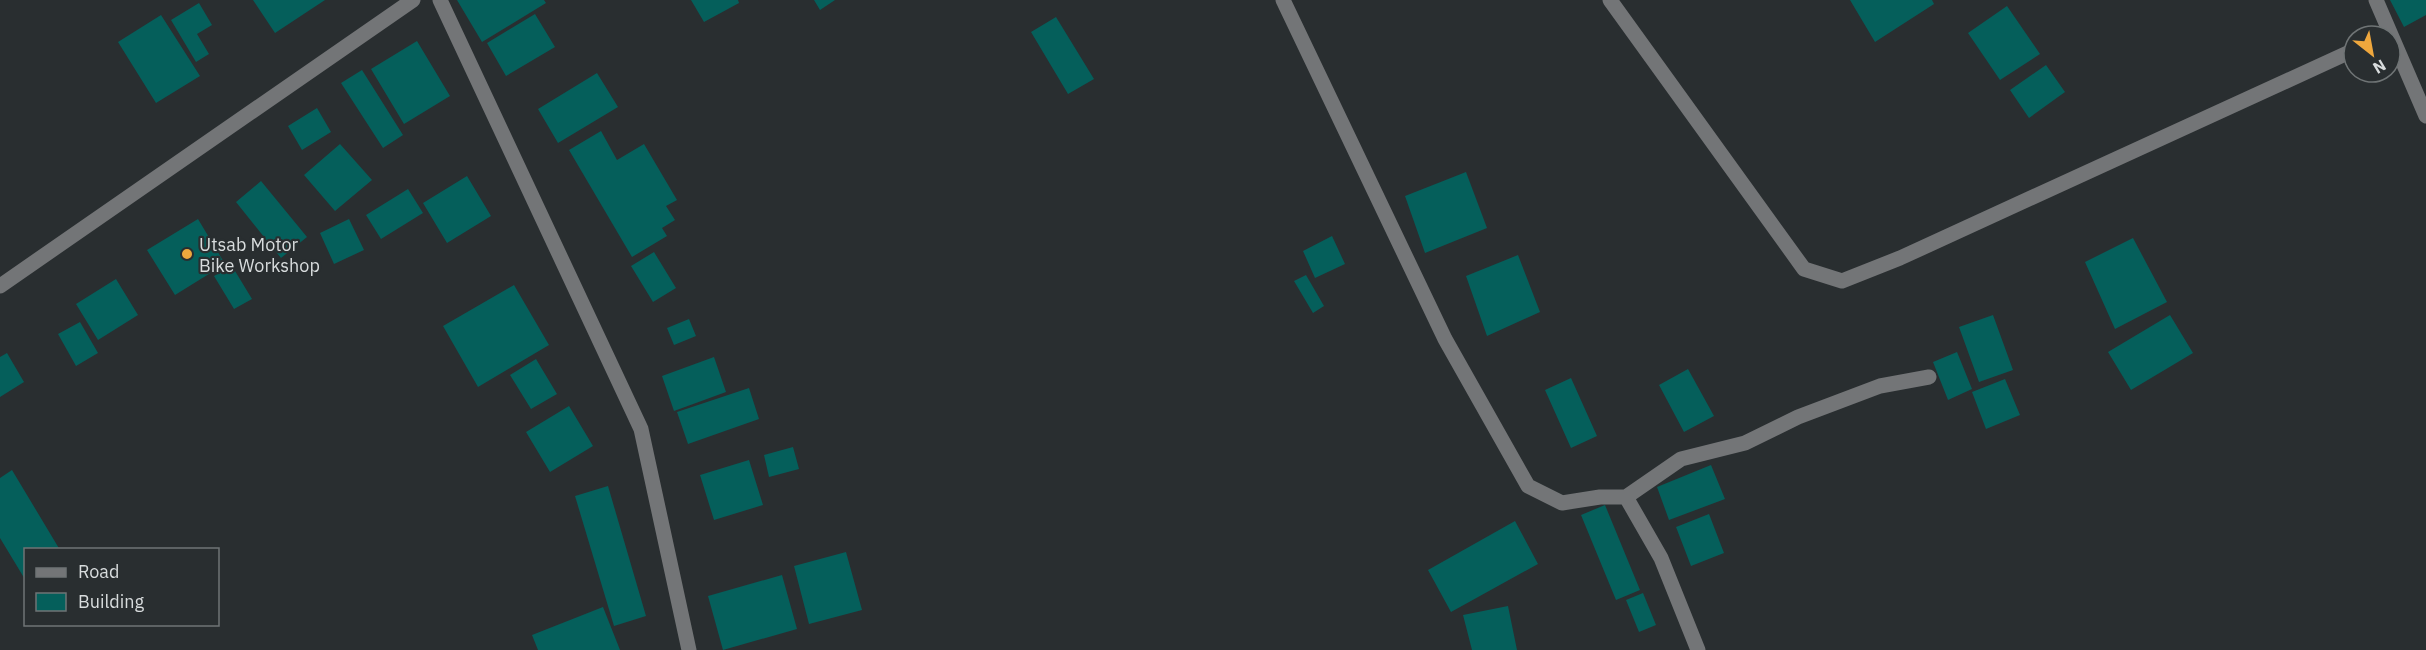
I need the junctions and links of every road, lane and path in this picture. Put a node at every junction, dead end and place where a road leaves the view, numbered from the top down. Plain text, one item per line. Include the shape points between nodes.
1 (413, 0) edge
2 (440, 0) edge
3 (1283, 0) edge
4 (1610, 0) edge
5 (2376, 0) edge
6 (2384, 24) edge
7 (2342, 55) edge
8 (2402, 65) edge
9 (2426, 116) edge
10 (0, 286) edge
11 (1929, 377) dead end
12 (1626, 497) junction
13 (689, 650) edge
14 (1698, 650) edge

1 - 10 street
2 - 13 street via 640,429
3 - 12 street via 1445,339 1528,486 1562,503 1600,496
4 - 7 street via 1804,269 1842,281
5 - 6 street
8 - 9 street
11 - 12 street via 1880,386 1798,417 1745,443 1682,459
12 - 14 street via 1660,558

